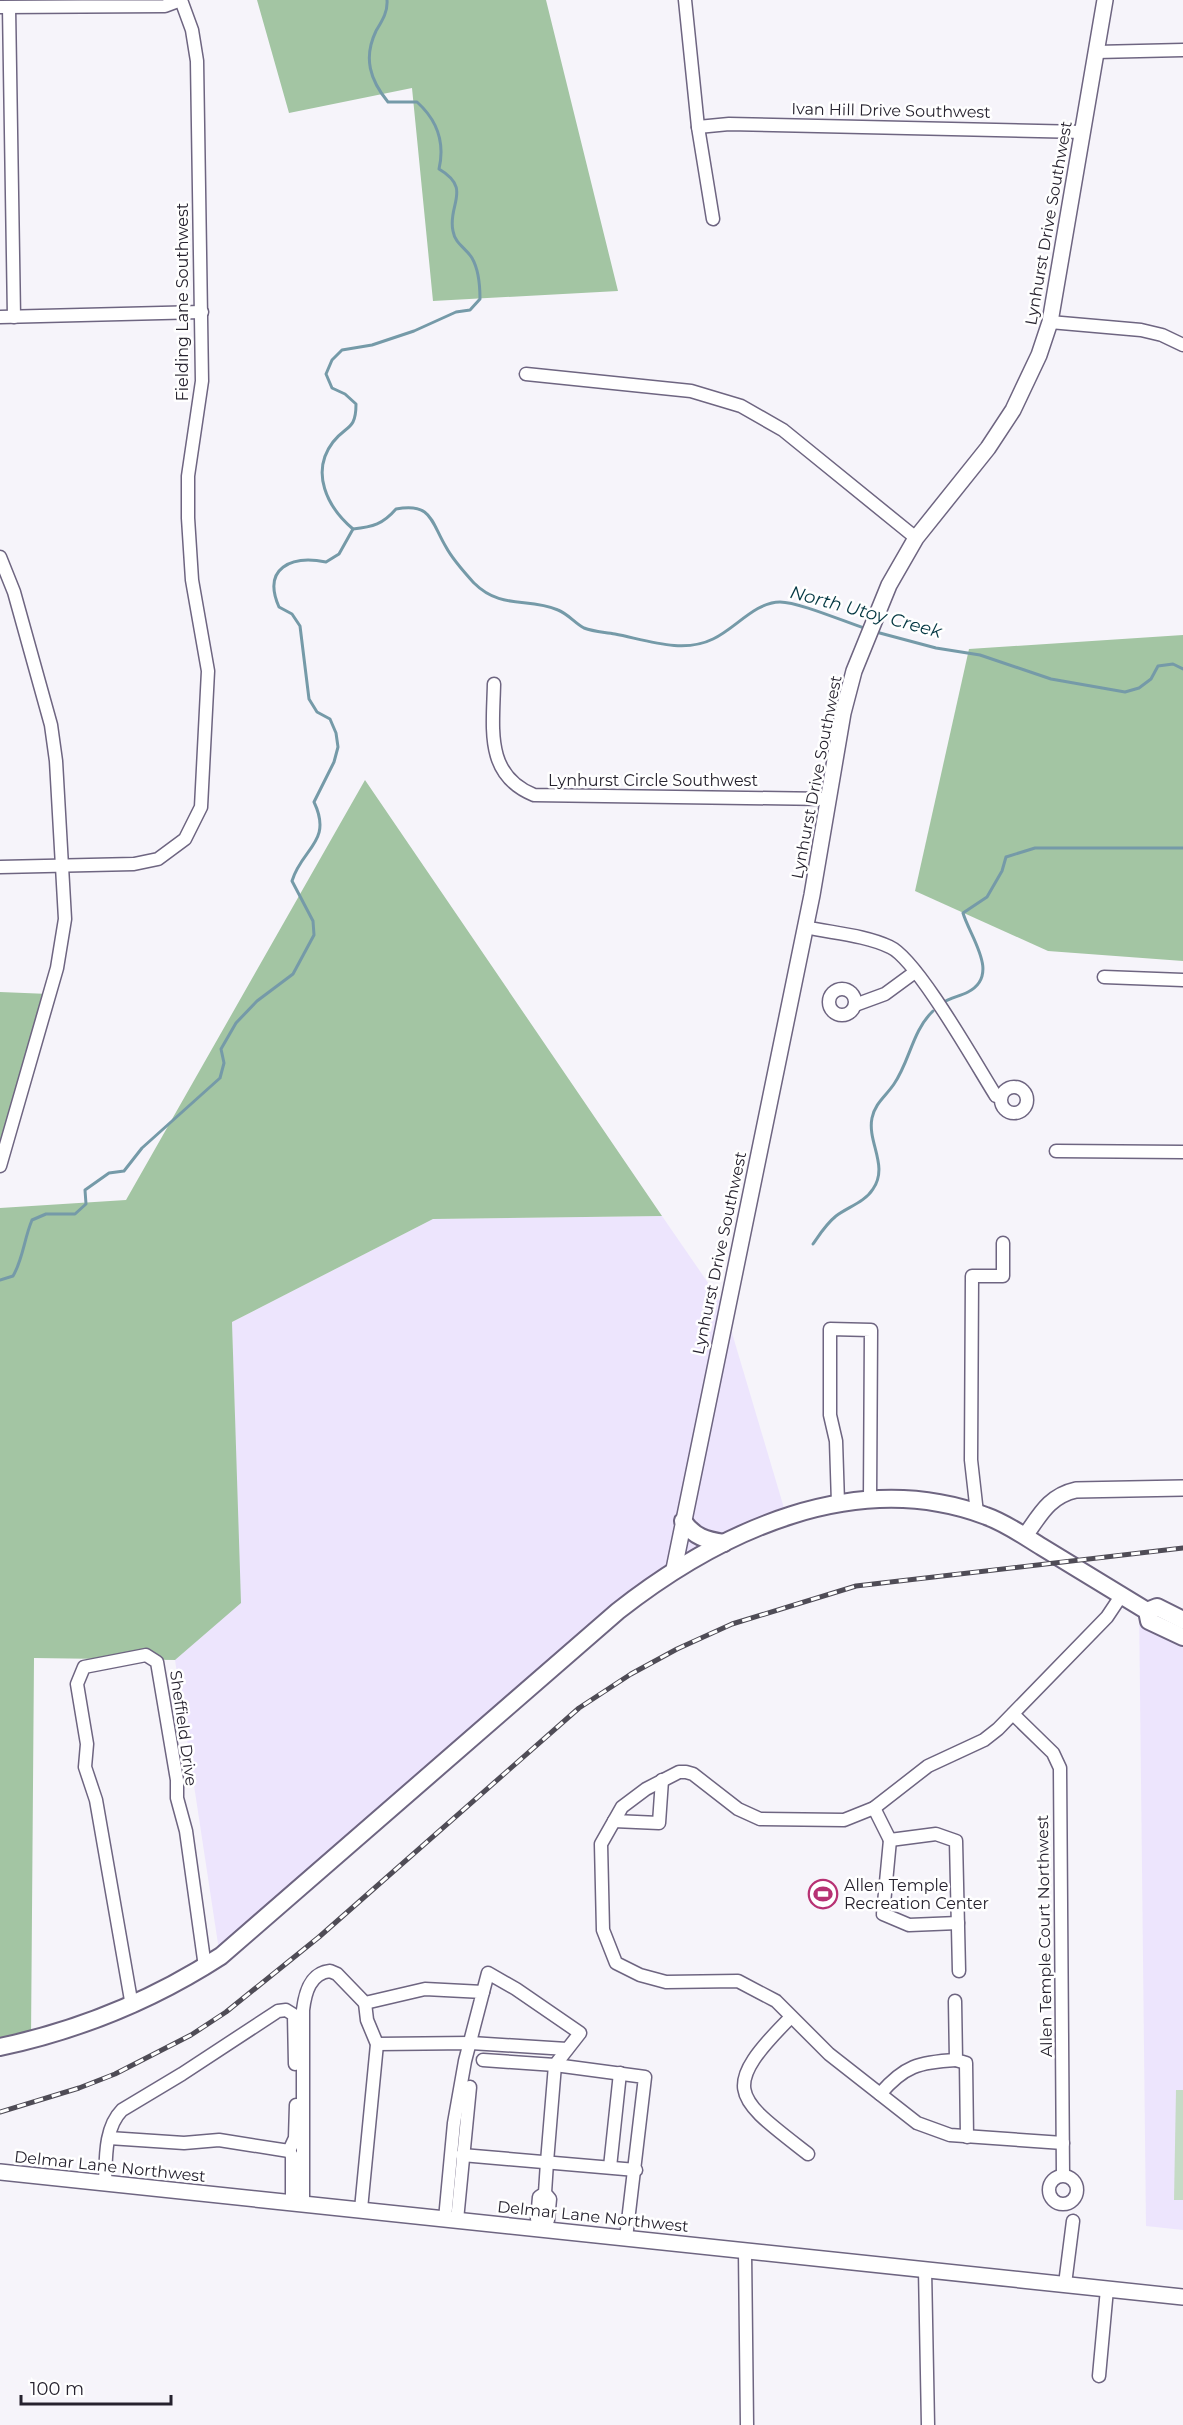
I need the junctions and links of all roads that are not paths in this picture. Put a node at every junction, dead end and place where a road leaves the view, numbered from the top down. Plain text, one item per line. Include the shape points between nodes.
1 (181, 0) edge
2 (685, 0) edge
3 (1105, 0) edge
4 (5, 7) edge
5 (1183, 50) edge
6 (1096, 52) junction
7 (698, 127) junction
8 (1083, 132) junction
9 (713, 219) dead end
10 (202, 312) junction
11 (0, 317) edge
12 (14, 317) junction
13 (1050, 322) junction
14 (1183, 345) edge
15 (526, 374) dead end
16 (915, 538) junction
17 (0, 557) edge
18 (494, 684) dead end
19 (828, 799) junction
20 (63, 866) junction
21 (0, 867) edge
22 (805, 927) junction
23 (915, 972) junction
24 (1104, 977) dead end
25 (1183, 980) edge
26 (855, 1005) dead end
27 (1000, 1098) dead end
28 (1056, 1151) dead end
29 (1183, 1152) edge
30 (0, 1166) edge
31 (1003, 1243) dead end
32 (1183, 1488) edge
33 (870, 1499) junction
34 (838, 1503) junction
35 (977, 1513) junction
36 (683, 1521) junction
37 (1025, 1536) junction
38 (724, 1543) junction
39 (674, 1569) junction
40 (1121, 1596) junction
41 (1147, 1611) junction
42 (1183, 1620) edge
43 (1183, 1637) edge
44 (1013, 1713) junction
45 (662, 1780) junction
46 (874, 1808) junction
47 (614, 1821) junction
48 (890, 1840) junction
49 (958, 1923) junction
50 (205, 1967) junction
51 (959, 1971) dead end
52 (483, 1992) junction
53 (955, 2001) dead end
54 (365, 2003) junction
55 (132, 2006) junction
56 (791, 2017) junction
57 (471, 2043) junction
58 (377, 2044) junction
59 (0, 2047) edge
60 (567, 2049) junction
61 (956, 2060) junction
62 (483, 2061) dead end
63 (555, 2065) junction
64 (621, 2073) junction
65 (470, 2087) dead end
66 (880, 2094) junction
67 (967, 2137) junction
68 (109, 2138) junction
69 (1063, 2144) junction
70 (290, 2151) junction
71 (808, 2154) dead end
72 (462, 2155) junction
73 (546, 2162) junction
74 (610, 2167) junction
75 (636, 2170) junction
76 (0, 2172) edge
77 (1063, 2175) dead end
78 (105, 2183) junction
79 (298, 2204) junction
80 (361, 2209) junction
81 (451, 2220) junction
82 (1073, 2221) dead end
83 (542, 2229) junction
84 (626, 2238) junction
85 (745, 2250) junction
86 (925, 2270) junction
87 (1065, 2284) junction
88 (1107, 2289) junction
89 (1183, 2296) edge
90 (1099, 2376) dead end
91 (747, 2425) edge
92 (928, 2425) edge

1 - 4 street via 165,6
1 - 10 street, Fielding Lane Southwest via 192,30 197,62
2 - 7 street
3 - 6 street, Lynhurst Drive Southwest
4 - 12 street
5 - 6 street
6 - 8 street, Lynhurst Drive Southwest
7 - 8 street, Ivan Hill Drive Southwest via 729,124
7 - 9 street
8 - 13 street, Lynhurst Drive Southwest
10 - 12 street
10 - 20 street, Fielding Lane Southwest via 202,381 188,476 192,580 208,671 201,807 185,839 158,859 134,864
11 - 12 street
13 - 14 street via 1141,330
13 - 16 street, Lynhurst Drive Southwest via 1013,410 988,448
15 - 16 street via 691,391 741,406 783,430
16 - 19 street, Lynhurst Drive Southwest via 889,585 854,671
17 - 20 street via 14,591 51,725
18 - 19 street, Lynhurst Circle Southwest via 498,763 513,783 534,795
19 - 22 street, Lynhurst Drive Southwest
20 - 21 street, Fielding Lane Southwest
20 - 30 street via 65,919 57,968
22 - 23 street via 891,947
22 - 36 street, Lynhurst Drive Southwest
23 - 26 street via 885,994
23 - 27 street
24 - 25 street
28 - 29 street
31 - 35 street via 1003,1276 972,1276 971,1460
32 - 37 street via 1064,1493 1051,1499
33 - 34 main road
33 - 34 street via 871,1330 830,1329 830,1415 836,1441
33 - 35 main road via 907,1499
34 - 38 main road via 790,1515
35 - 37 main road
36 - 38 main road via 703,1539
36 - 39 street, Lynhurst Drive Southwest
37 - 40 main road
38 - 39 main road
39 - 50 main road via 613,1615 253,1931
40 - 41 main road
40 - 44 street via 1107,1617
41 - 42 main road via 1157,1607
41 - 43 main road via 1149,1621
44 - 46 street via 984,1740 928,1766
44 - 69 street, Allen Temple Court Northwest via 1053,1753 1060,1768
45 - 46 street via 679,1772 693,1774 738,1809 760,1819 844,1820
45 - 47 street via 622,1807
45 - 47 street via 659,1823
46 - 48 street
47 - 56 street via 601,1844 603,1930 616,1963 666,1982 738,1981 776,2001
48 - 49 street via 936,1834 956,1841
48 - 49 street via 883,1914 909,1925
49 - 51 street
50 - 55 main road
50 - 55 street, Sheffield Drive via 157,1662 146,1655 84,1667 77,1684 87,1744 85,1767 96,1800
52 - 54 street via 426,1989
52 - 57 street
52 - 60 street via 488,1974 562,2020 580,2033
53 - 61 street
54 - 58 street
54 - 79 street via 330,1971 316,1975 304,1998
55 - 59 main road via 85,2025
56 - 66 street via 829,2054
56 - 71 street via 747,2068 743,2083 746,2099 758,2115
57 - 58 street
57 - 60 street
57 - 81 street via 454,2123
58 - 80 street
60 - 63 street
61 - 66 street via 909,2067
61 - 67 street via 966,2063
62 - 63 street
63 - 64 street
63 - 73 street
64 - 74 street
64 - 75 street via 645,2077
65 - 72 street
66 - 67 street via 917,2123
67 - 69 street
68 - 70 street via 184,2143 219,2140
68 - 70 street via 115,2117 122,2110 278,2011 286,2010 294,2015 297,2094 295,2138
68 - 78 street
69 - 77 street, Allen Temple Court Northwest
70 - 79 street
72 - 73 street
72 - 81 street
73 - 74 street
73 - 83 street via 545,2193 539,2197 537,2219
74 - 75 street
75 - 84 street
76 - 78 street, Delmar Lane Northwest
78 - 79 street, Delmar Lane Northwest
79 - 80 street, Delmar Lane Northwest
80 - 81 street, Delmar Lane Northwest
81 - 83 street, Delmar Lane Northwest
82 - 87 street
83 - 84 street, Delmar Lane Northwest
84 - 85 street, Delmar Lane Northwest
85 - 86 street, Delmar Lane Northwest
85 - 91 street
86 - 87 street, Delmar Lane Northwest
86 - 92 street
87 - 88 street, Delmar Lane Northwest
88 - 89 street, Delmar Lane Northwest
88 - 90 street

